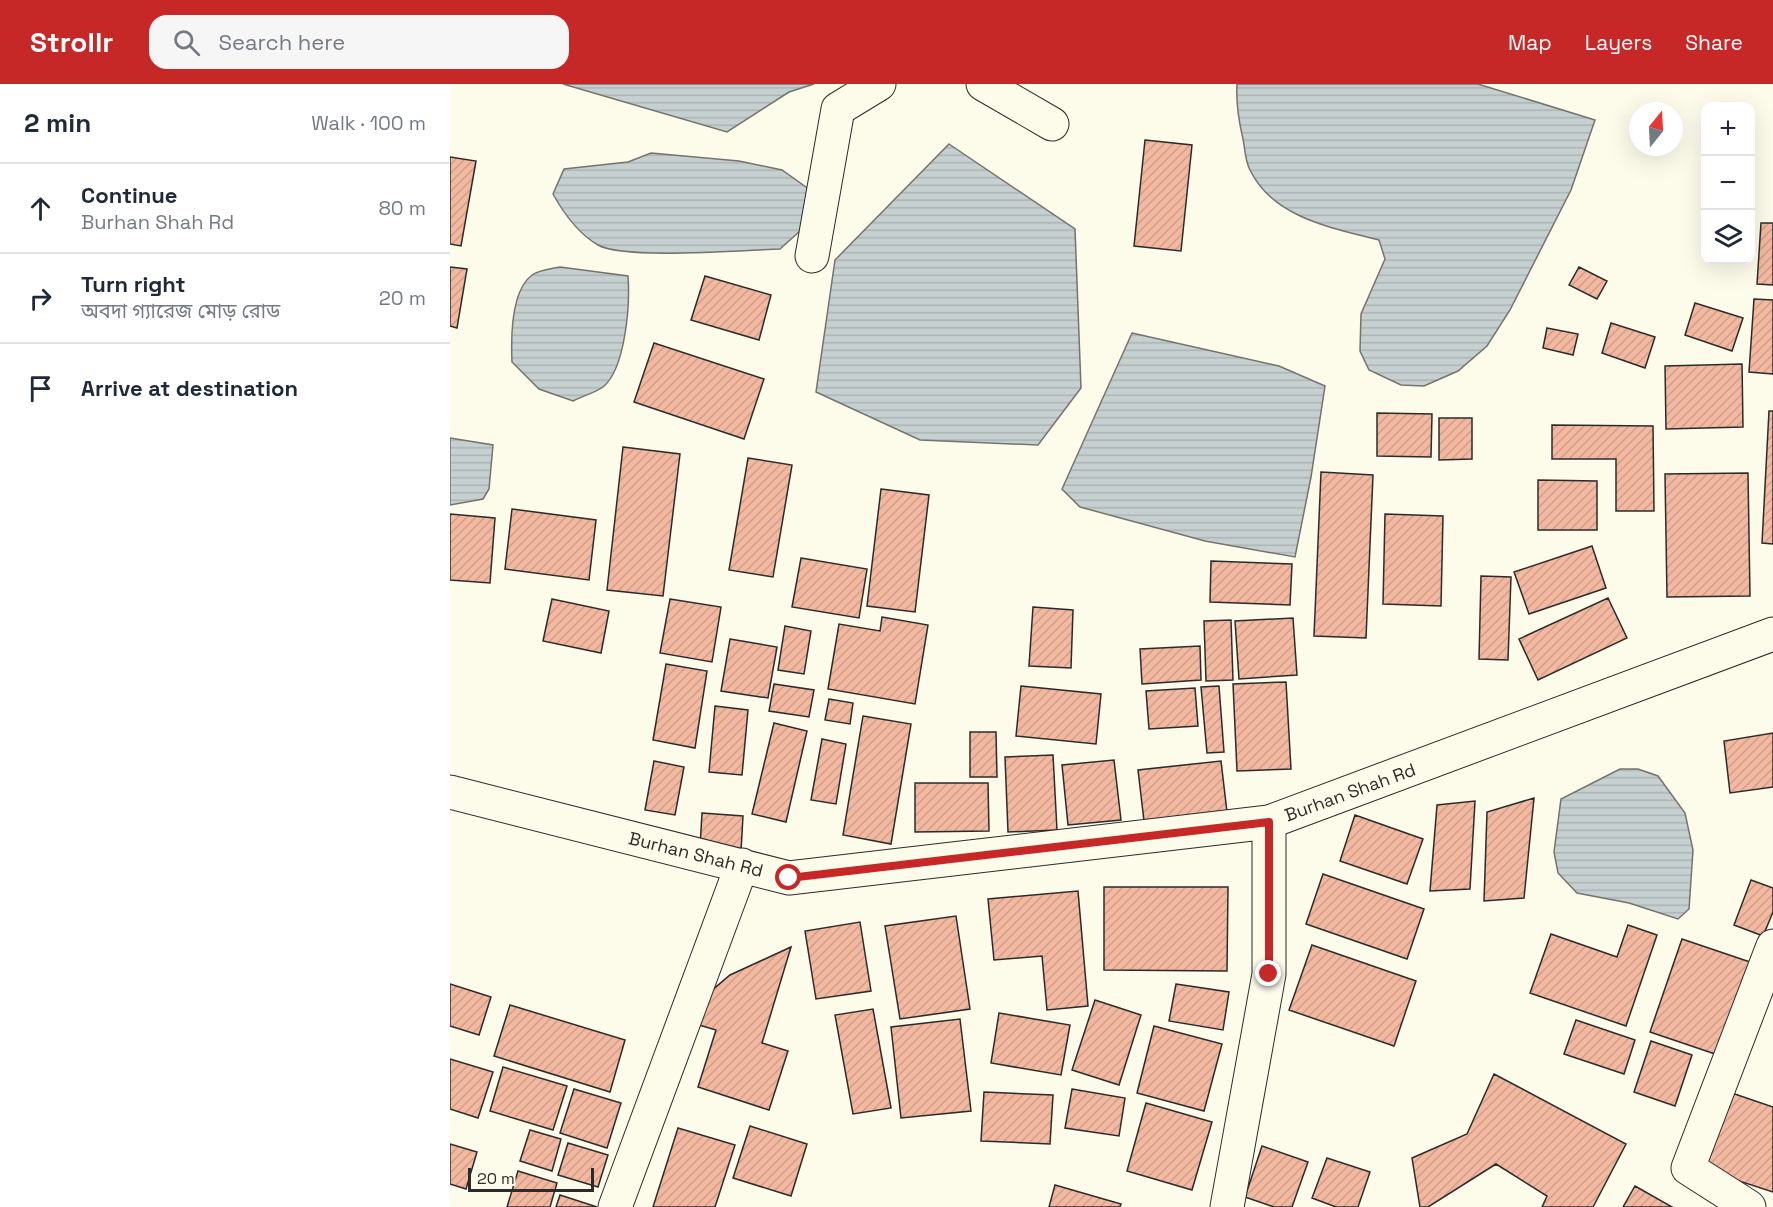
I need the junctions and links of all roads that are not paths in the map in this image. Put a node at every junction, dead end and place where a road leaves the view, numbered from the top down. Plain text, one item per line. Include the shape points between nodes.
1 (879, 84) edge
2 (983, 84) edge
3 (1052, 124) dead end
4 (812, 256) dead end
5 (1773, 634) edge
6 (450, 792) edge
7 (1269, 822) junction
8 (741, 865) junction
9 (1773, 946) edge
10 (615, 1207) edge
11 (1227, 1207) edge
12 (1749, 1207) edge

1 - 4 street via 838,109
2 - 3 street
5 - 7 street, Burhan Shah Rd
6 - 8 street, Burhan Shah Rd
7 - 8 street, Burhan Shah Rd via 789,878
7 - 11 street via 1269,974
8 - 10 street
9 - 12 street via 1688,1168

